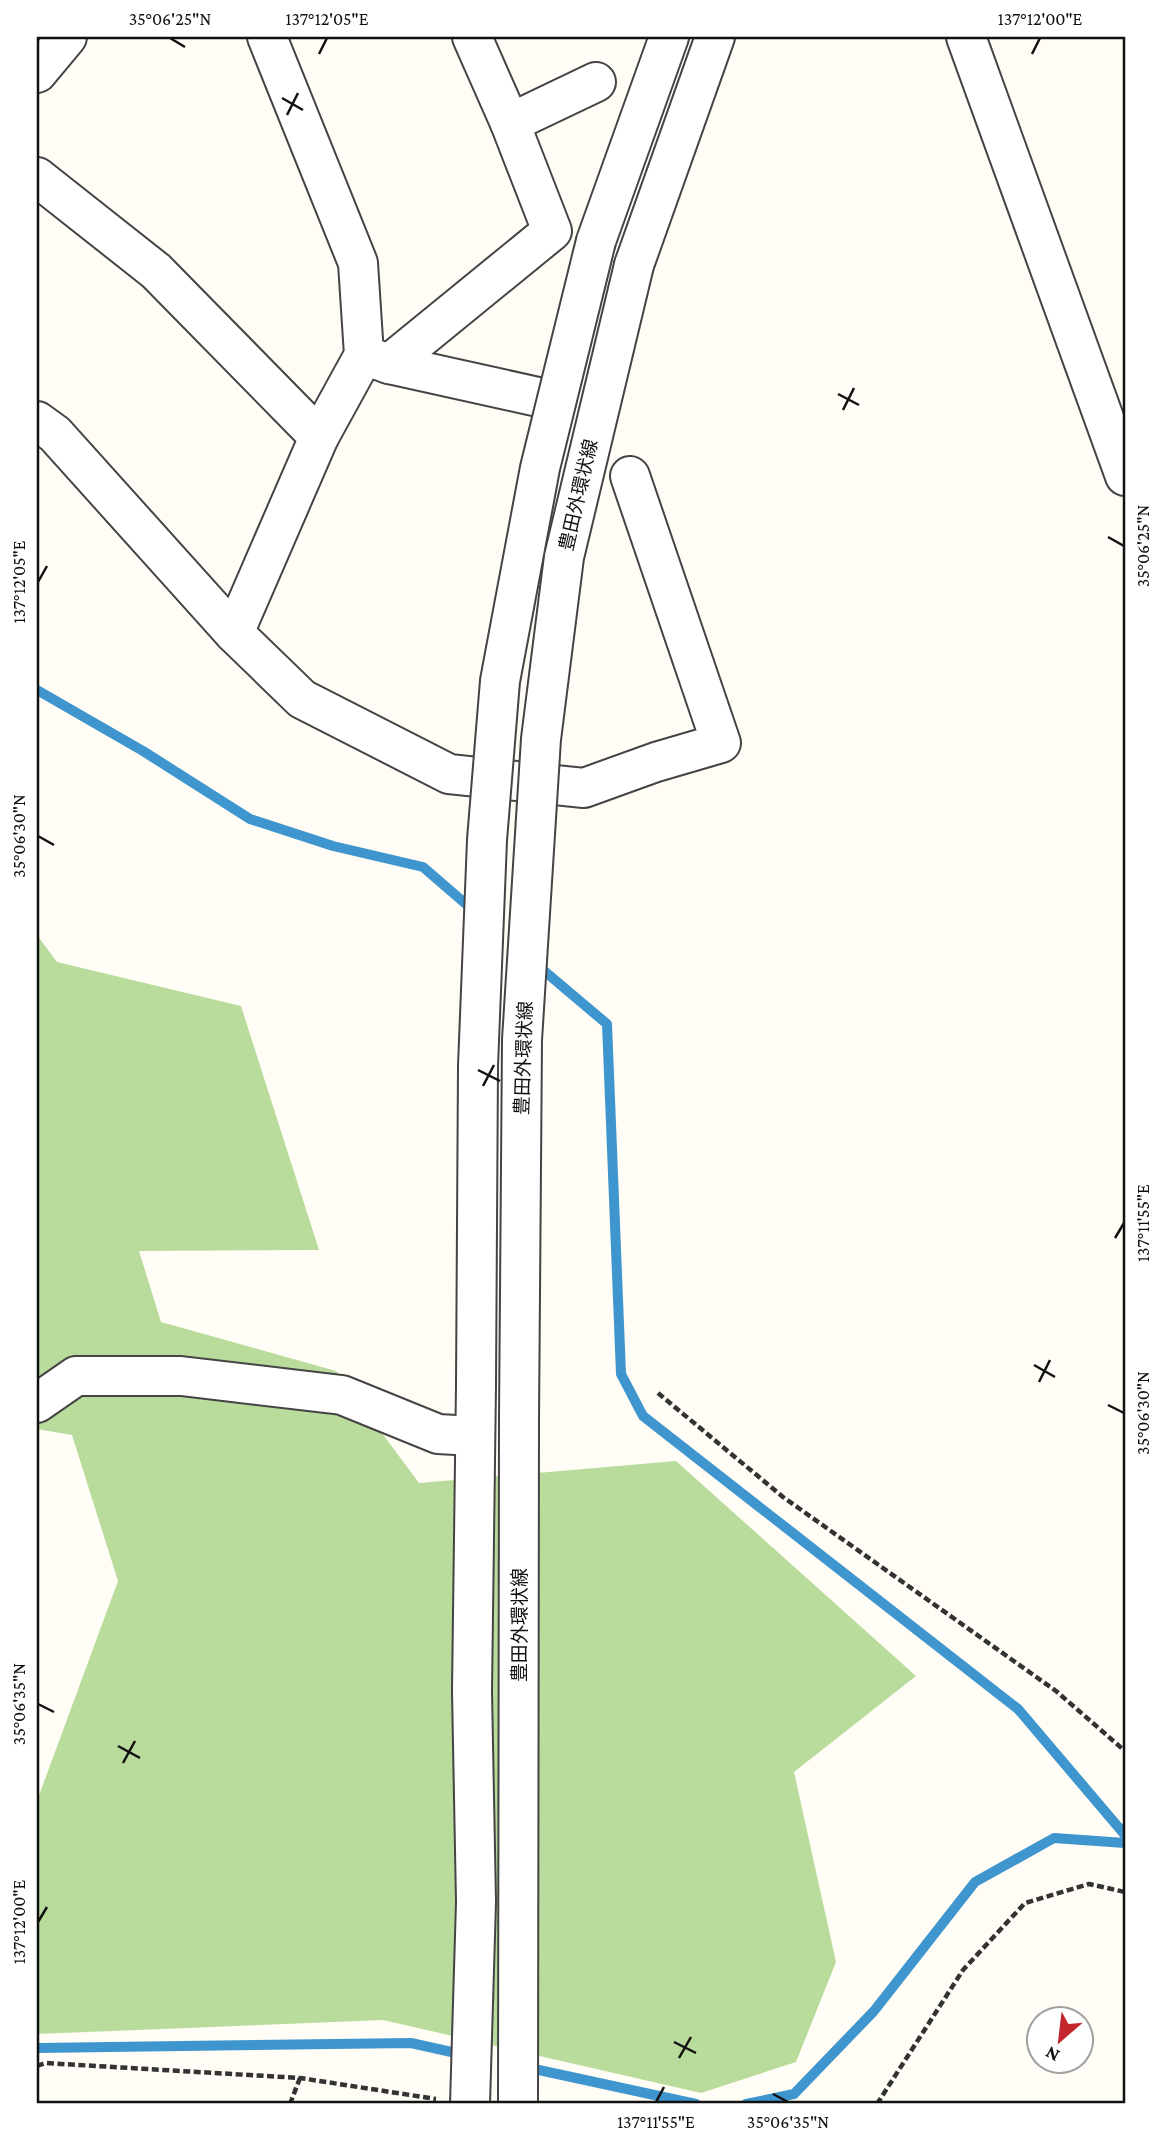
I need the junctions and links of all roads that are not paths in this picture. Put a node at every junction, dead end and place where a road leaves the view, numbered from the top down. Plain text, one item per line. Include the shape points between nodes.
1 (67, 37) edge
2 (267, 37) edge
3 (472, 37) edge
4 (669, 37) edge
5 (715, 37) edge
6 (966, 37) edge
7 (37, 73) edge
8 (596, 82) dead end
9 (510, 122) junction
10 (37, 177) edge
11 (377, 359) junction
12 (556, 401) junction
13 (37, 421) edge
14 (318, 437) junction
15 (630, 476) dead end
16 (1125, 476) edge
17 (234, 632) junction
18 (37, 1403) edge
19 (474, 1436) junction
20 (454, 2102) edge
21 (518, 2104) edge

1 - 7 street
2 - 11 street via 358,264
3 - 9 street
4 - 12 street, bridge via 596,241
5 - 21 street, 豊田外環状線, bridge via 634,264 564,557 541,739 522,1040
6 - 16 street
8 - 9 street
9 - 11 street via 552,231
10 - 14 street via 156,271
11 - 12 street
11 - 14 street
12 - 19 street, bridge via 499,681 478,1066
13 - 17 street via 55,434
14 - 17 street
15 - 17 street via 722,743 584,788 449,774 302,699
18 - 19 street via 76,1376 181,1376 342,1395 438,1434
19 - 20 street via 475,1902

